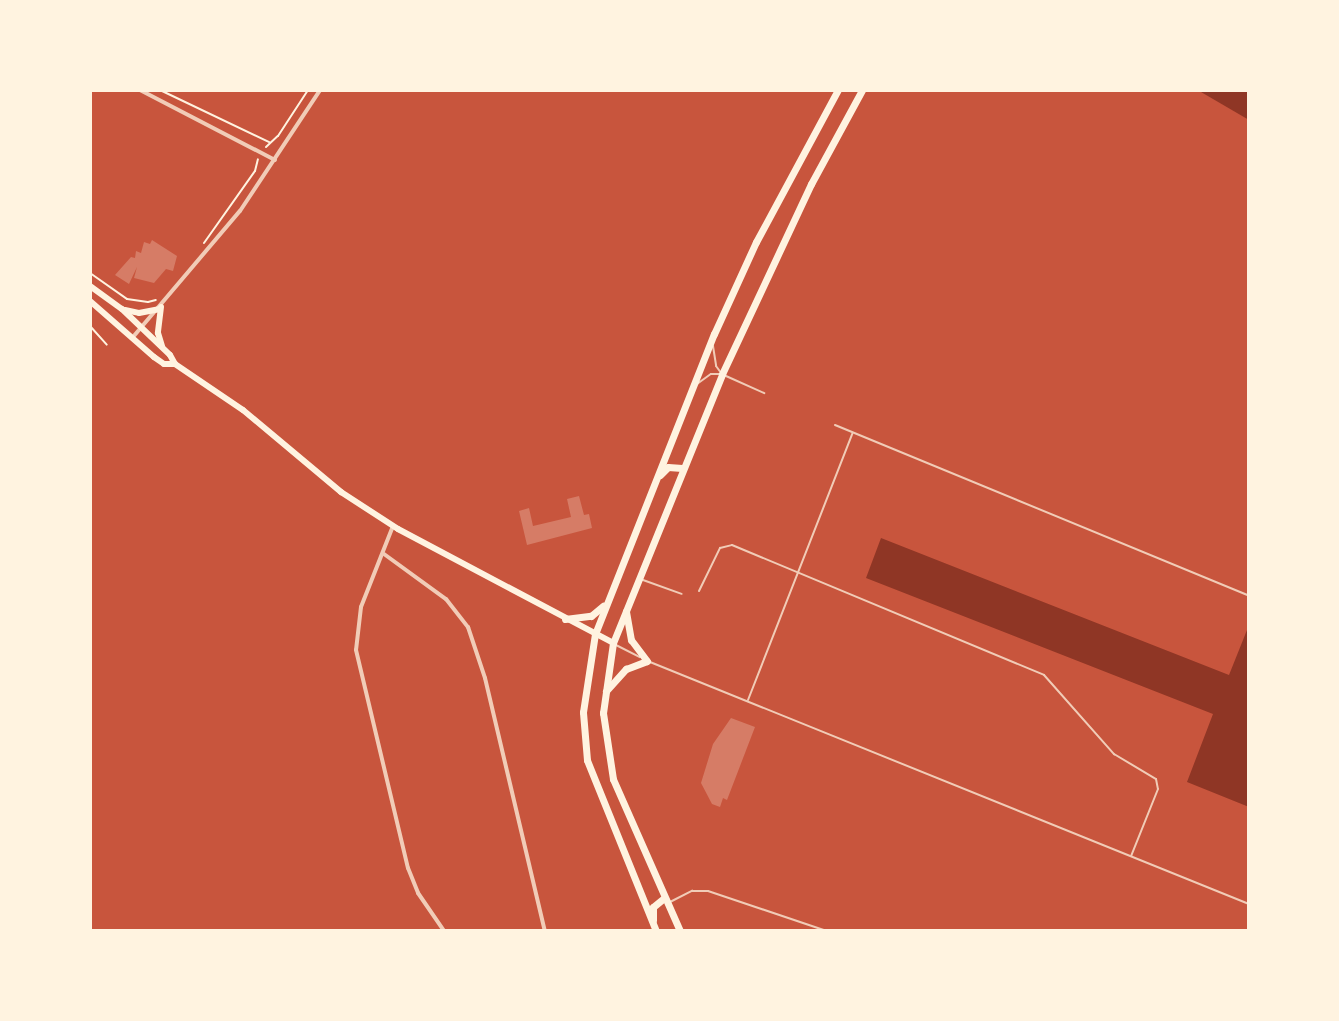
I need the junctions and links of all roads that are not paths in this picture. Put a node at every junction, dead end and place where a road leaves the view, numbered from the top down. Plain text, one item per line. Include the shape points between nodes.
1 (140, 90) edge
2 (320, 90) edge
3 (838, 90) edge
4 (862, 90) edge
5 (275, 160) junction
6 (90, 286) edge
7 (90, 301) edge
8 (159, 305) junction
9 (122, 309) junction
10 (141, 328) junction
11 (714, 334) junction
12 (133, 337) junction
13 (163, 348) junction
14 (175, 364) junction
15 (722, 374) junction
16 (691, 391) junction
17 (764, 393) dead end
18 (835, 425) dead end
19 (853, 433) junction
20 (682, 468) junction
21 (653, 488) junction
22 (393, 526) junction
23 (384, 554) junction
24 (799, 572) junction
25 (638, 578) junction
26 (699, 591) dead end
27 (682, 594) dead end
28 (1249, 596) edge
29 (607, 602) junction
30 (626, 609) junction
31 (565, 619) junction
32 (595, 634) junction
33 (613, 643) junction
34 (647, 661) junction
35 (606, 693) junction
36 (747, 701) junction
37 (1131, 857) junction
38 (664, 901) junction
39 (1249, 904) edge
40 (655, 929) edge
41 (444, 931) edge
42 (545, 931) edge
43 (680, 931) edge
44 (827, 931) edge

1 - 5 street
2 - 5 street
3 - 11 main road via 756,242
4 - 15 main road via 811,184
5 - 8 street via 211,248
6 - 9 main road
7 - 12 main road
8 - 9 main road via 139,313
8 - 10 street
8 - 13 main road
9 - 10 main road
10 - 12 street
10 - 13 main road
11 - 15 lane via 713,357
11 - 16 main road
12 - 14 main road via 164,364
13 - 14 main road
14 - 22 main road
15 - 16 lane via 704,379
15 - 17 lane
15 - 20 main road
16 - 21 main road
18 - 19 lane
19 - 24 lane
19 - 28 lane
20 - 21 main road via 668,467
20 - 25 main road
21 - 29 main road
22 - 23 street
22 - 31 main road
23 - 41 street via 361,607 356,650 408,868
23 - 42 street via 446,599 468,627
24 - 26 lane via 725,546
24 - 36 lane
24 - 37 lane via 1044,675 1114,754 1156,779 1158,789
25 - 27 lane
25 - 30 main road
29 - 31 main road via 591,616
29 - 32 main road
30 - 33 main road
30 - 34 main road via 631,640
31 - 32 main road
32 - 33 main road
32 - 40 main road via 583,712 587,760
33 - 34 lane
33 - 35 main road
34 - 35 main road via 626,669
34 - 36 lane
35 - 38 main road via 604,735 613,779
36 - 37 lane
37 - 39 lane
38 - 40 main road via 653,907
38 - 43 main road
38 - 44 lane via 708,891

